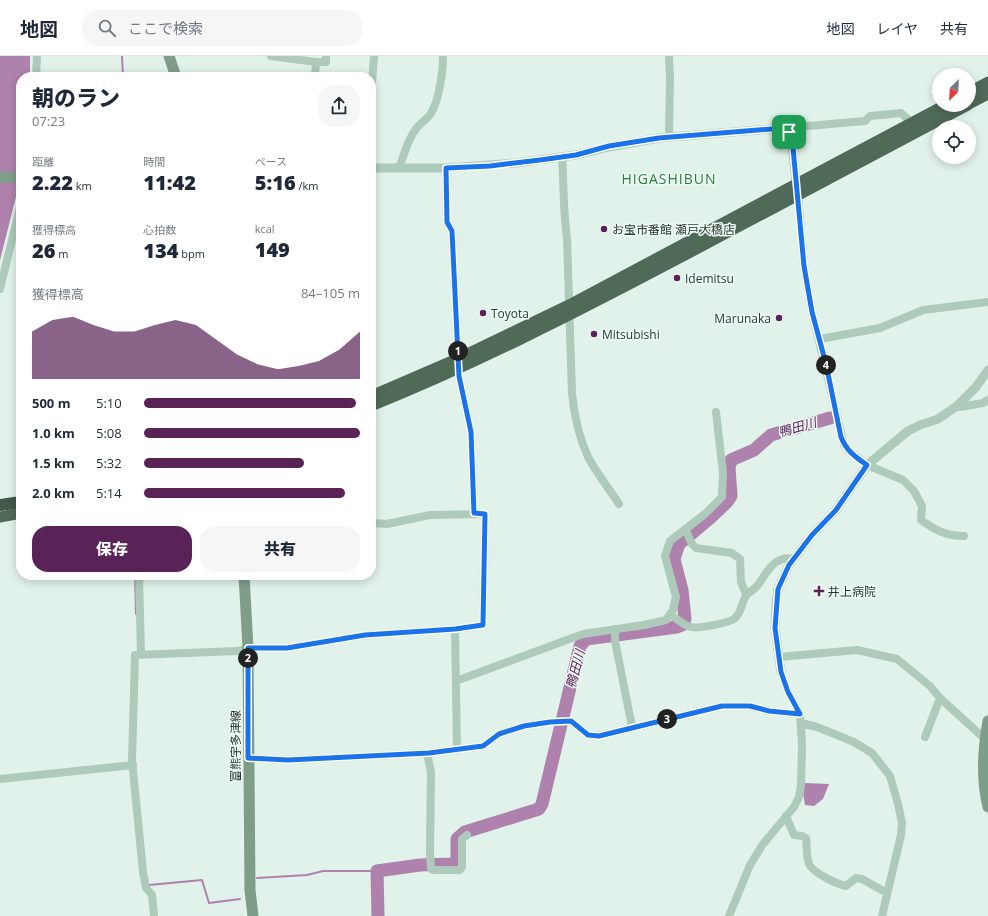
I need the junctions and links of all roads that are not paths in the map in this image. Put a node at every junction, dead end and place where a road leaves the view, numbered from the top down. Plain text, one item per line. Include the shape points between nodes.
1 (37, 56) edge
2 (169, 56) edge
3 (271, 56) edge
4 (326, 56) edge
5 (374, 56) edge
6 (443, 56) edge
7 (669, 56) edge
8 (316, 62) junction
9 (36, 72) edge
10 (174, 72) edge
11 (315, 72) edge
12 (373, 72) edge
13 (986, 91) edge
14 (976, 92) edge
15 (976, 99) edge
16 (932, 112) edge
17 (955, 112) edge
18 (912, 123) junction
19 (788, 132) junction
20 (669, 137) junction
21 (562, 157) junction
22 (376, 168) edge
23 (399, 168) junction
24 (446, 168) junction
25 (0, 177) edge
26 (16, 177) edge
27 (796, 184) junction
28 (798, 196) junction
29 (16, 223) edge
30 (0, 289) edge
31 (988, 302) edge
32 (569, 310) junction
33 (820, 339) junction
34 (459, 364) junction
35 (988, 370) edge
36 (376, 394) edge
37 (988, 400) edge
38 (376, 404) edge
39 (957, 406) junction
40 (716, 412) dead end
41 (867, 465) junction
42 (16, 504) edge
43 (619, 504) dead end
44 (0, 506) edge
45 (474, 513) junction
46 (16, 514) edge
47 (0, 517) edge
48 (376, 523) edge
49 (685, 529) junction
50 (964, 536) dead end
51 (793, 559) junction
52 (139, 580) edge
53 (244, 580) edge
54 (746, 594) junction
55 (670, 614) junction
56 (455, 629) junction
57 (615, 629) junction
58 (248, 648) junction
59 (141, 654) junction
60 (779, 657) junction
61 (781, 672) joint
62 (456, 681) junction
63 (940, 698) junction
64 (800, 714) junction
65 (988, 721) edge
66 (801, 723) junction
67 (632, 727) junction
68 (925, 737) dead end
69 (985, 739) junction
70 (457, 750) junction
71 (427, 754) junction
72 (248, 758) junction
73 (133, 765) junction
74 (0, 779) edge
75 (988, 807) edge
76 (786, 816) junction
77 (467, 835) dead end
78 (887, 892) junction
79 (154, 916) edge
80 (253, 916) edge
81 (729, 916) edge
82 (882, 916) edge

1 - 9 street
2 - 10 main road
3 - 8 street
4 - 8 street via 326,62
5 - 12 street
6 - 23 street via 435,105 431,114 415,130
7 - 20 street
8 - 11 street
13 - 14 highway
13 - 15 highway
16 - 18 highway
17 - 28 highway
18 - 19 street via 901,113 870,116 865,121 796,127
18 - 27 highway
19 - 20 street via 784,128
19 - 27 street via 792,137
20 - 21 street via 636,141
21 - 24 street via 516,164
21 - 32 street
22 - 23 street
23 - 24 street
24 - 34 street via 447,222 452,231
25 - 26 main road
27 - 28 street
27 - 32 highway via 656,258
28 - 32 highway
28 - 33 street via 804,266 812,312
29 - 30 street
31 - 33 street via 924,310 880,328
32 - 34 highway
32 - 43 street via 572,393 576,421 589,457
33 - 41 street via 841,437 849,451
34 - 36 highway
34 - 38 highway
34 - 45 street via 459,376 471,432
35 - 39 street
37 - 39 street via 960,408
39 - 41 street via 938,420 908,431
40 - 49 street via 723,473 722,497
41 - 50 street via 903,480 914,490 922,506 921,520 935,530
41 - 51 street via 836,510
42 - 44 highway
45 - 48 street via 430,515 387,524
45 - 56 street via 485,514 483,625
46 - 47 highway
49 - 54 street via 696,548 732,554 740,559 741,582
49 - 55 street via 670,541 665,556 676,597
51 - 54 street via 781,559 769,568 753,591
51 - 60 street via 778,589 775,628
52 - 59 street
53 - 58 main road, 富熊宇多津線
54 - 55 street via 736,618 730,621 690,628
55 - 57 street via 666,620
56 - 58 street via 365,635 287,648
56 - 62 street
57 - 62 street via 583,634
57 - 67 street via 615,641
58 - 59 street via 238,651
58 - 72 main road, 富熊宇多津線
59 - 73 street via 135,655
60 - 61 street
60 - 63 street via 856,650 897,659 930,686
61 - 64 street
62 - 70 street
63 - 68 street
63 - 69 street
64 - 66 street
64 - 67 street via 750,706 722,706
65 - 69 main road
66 - 76 street via 801,786 794,807
66 - 78 street via 854,742 872,753 890,776 902,823
67 - 70 street via 599,736 588,735 571,721 550,722 524,726 499,734 483,746
69 - 75 main road via 984,784
70 - 71 street
71 - 72 street via 288,760
71 - 77 street via 431,772 431,869 460,870 462,839
72 - 80 main road, 富熊宇多津線 via 250,890
73 - 74 street
73 - 79 street via 143,872 146,888 152,895
76 - 78 street via 794,836 806,838 809,864 814,870 838,884 846,886 856,878
76 - 81 street via 750,865
78 - 82 street

